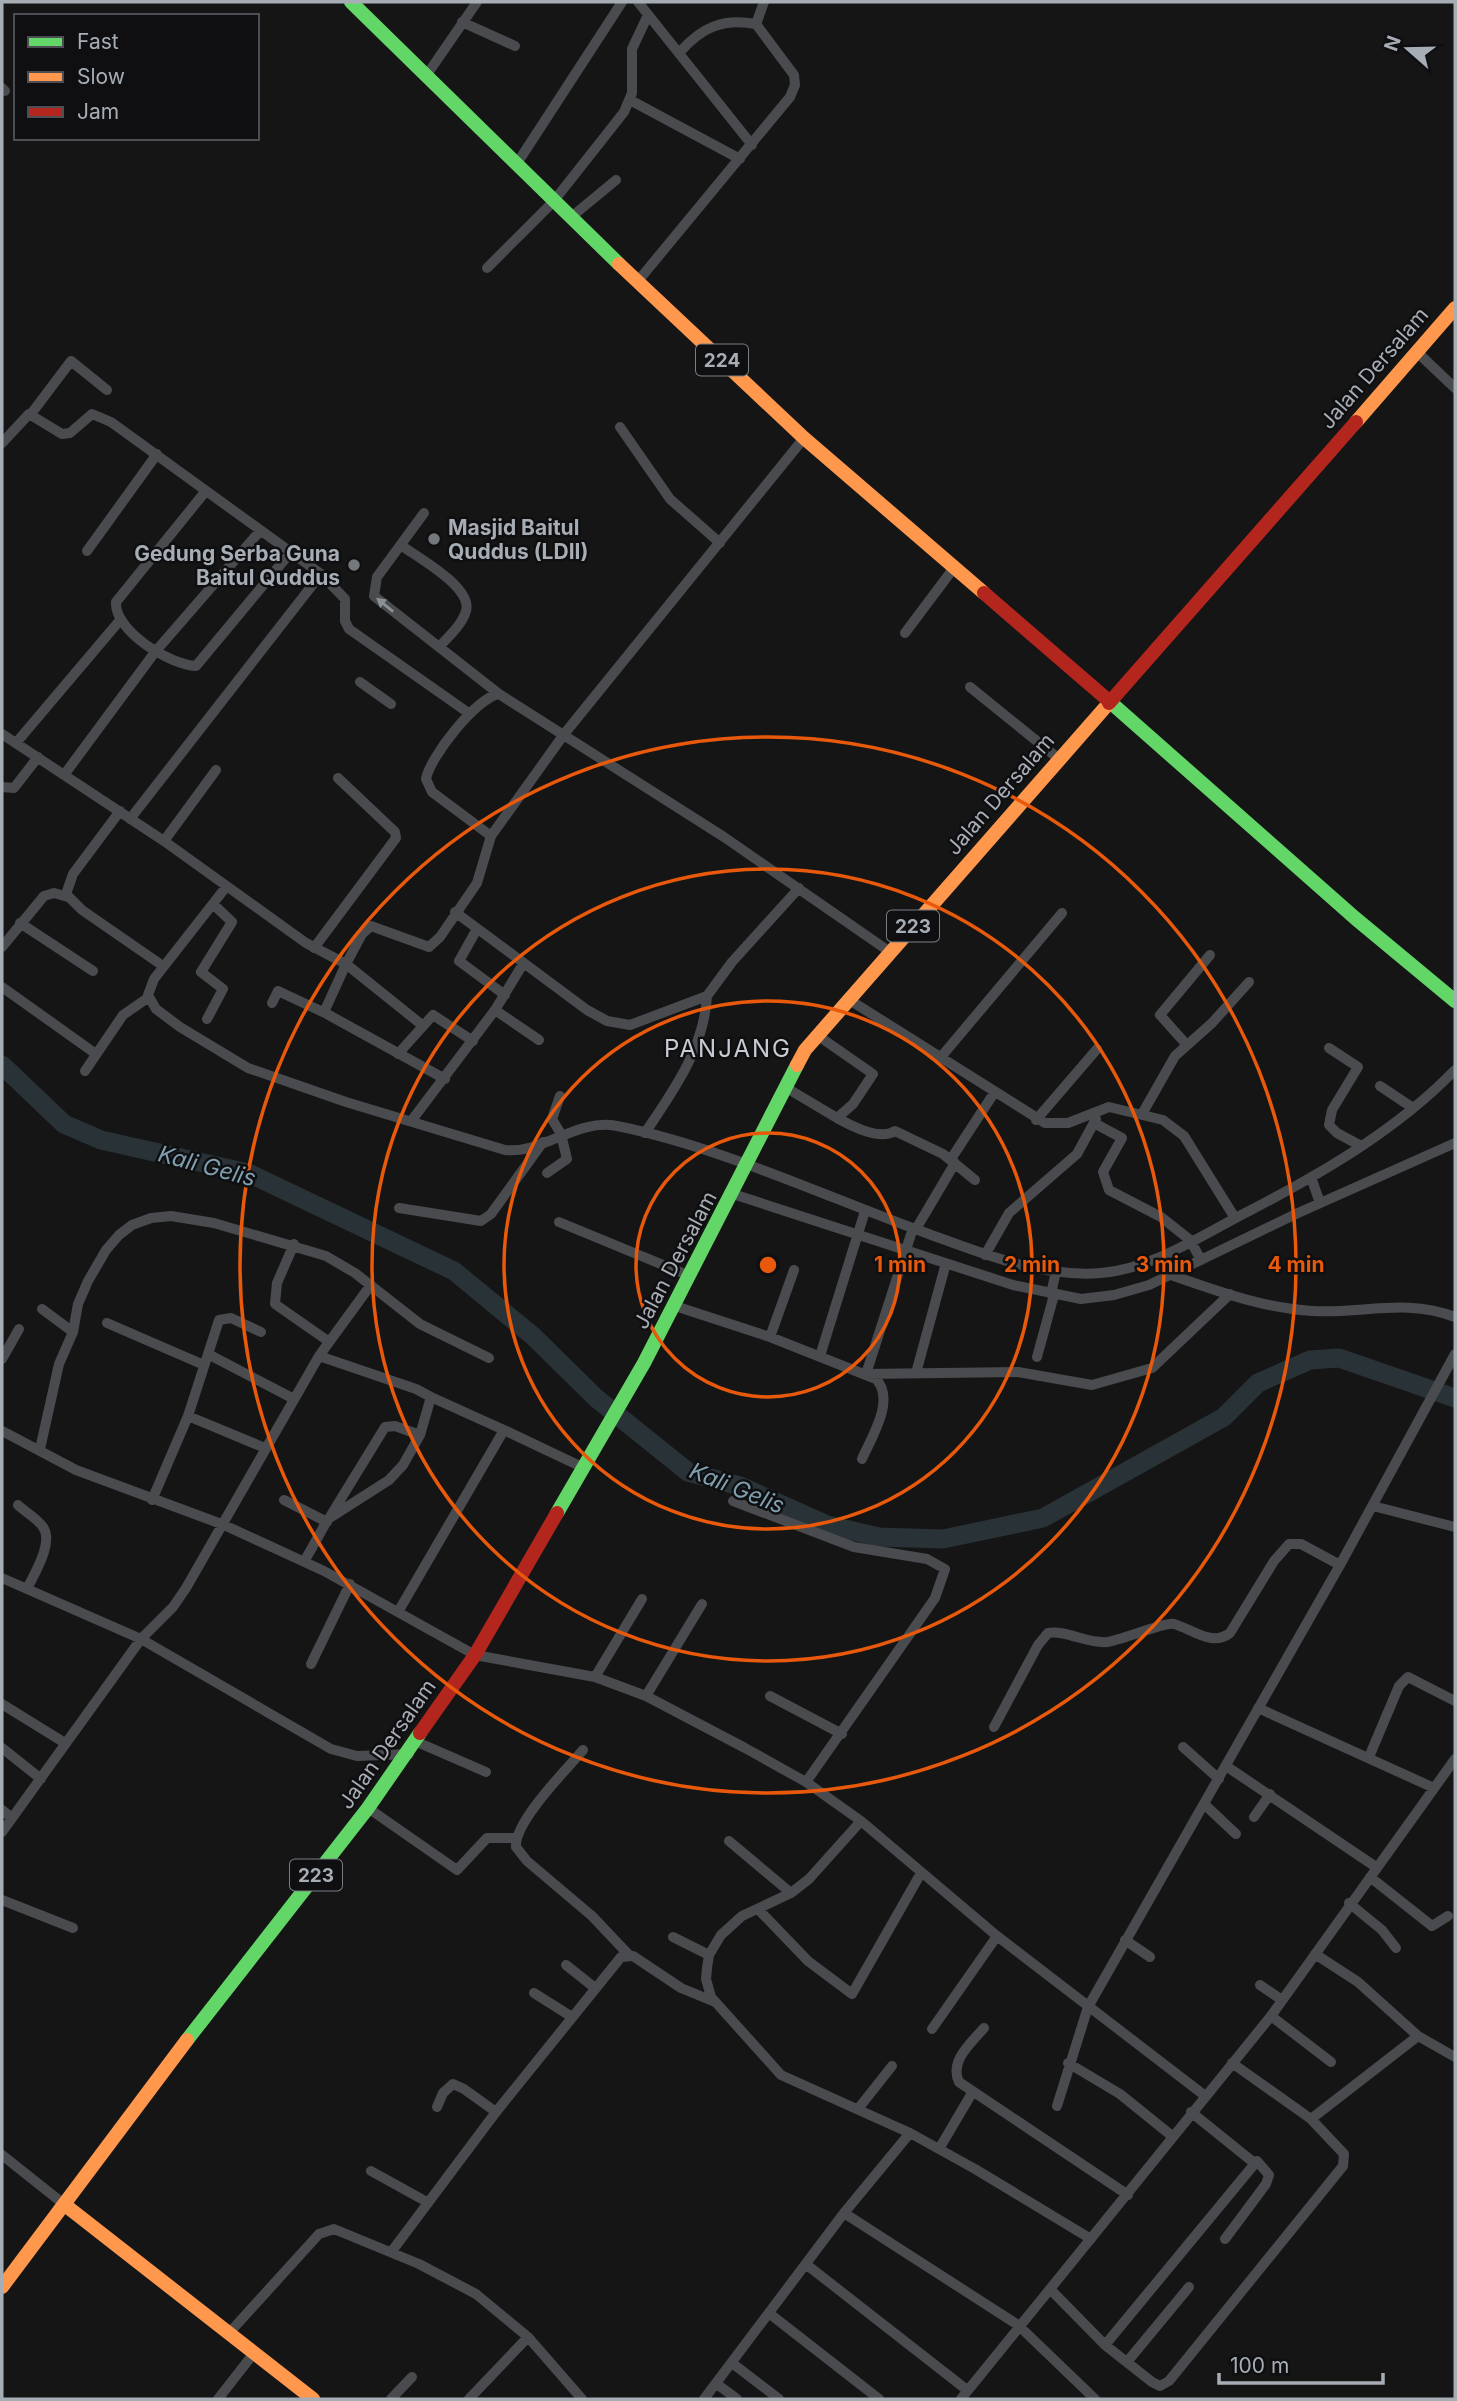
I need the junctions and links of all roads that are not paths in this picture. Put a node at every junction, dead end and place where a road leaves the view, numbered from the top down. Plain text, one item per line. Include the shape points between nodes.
1 (351, 2) edge
2 (477, 2) edge
3 (622, 2) edge
4 (638, 2) edge
5 (764, 2) edge
6 (648, 15) junction
7 (462, 22) junction
8 (756, 24) junction
9 (515, 46) dead end
10 (680, 52) junction
11 (426, 76) junction
12 (630, 100) junction
13 (752, 145) junction
14 (740, 159) junction
15 (516, 165) junction
16 (616, 180) dead end
17 (554, 202) junction
18 (570, 218) junction
19 (487, 268) dead end
20 (638, 281) junction
21 (1455, 308) edge
22 (1417, 352) junction
23 (1455, 388) edge
24 (107, 390) dead end
25 (31, 414) junction
26 (620, 427) dead end
27 (804, 438) junction
28 (2, 443) edge
29 (157, 454) junction
30 (205, 492) junction
31 (425, 513) dead end
32 (260, 531) junction
33 (720, 543) junction
34 (402, 546) junction
35 (87, 551) dead end
36 (290, 553) junction
37 (953, 569) junction
38 (321, 574) junction
39 (121, 619) junction
40 (905, 633) dead end
41 (439, 648) junction
42 (155, 652) junction
43 (360, 682) dead end
44 (970, 687) dead end
45 (499, 694) junction
46 (1109, 701) junction
47 (391, 704) dead end
48 (470, 713) junction
49 (565, 733) junction
50 (2, 734) edge
51 (16, 743) junction
52 (38, 757) junction
53 (1059, 759) junction
54 (216, 770) dead end
55 (64, 775) junction
56 (338, 778) dead end
57 (2, 787) edge
58 (120, 811) junction
59 (130, 819) junction
60 (491, 836) junction
61 (164, 841) junction
62 (226, 887) junction
63 (799, 888) junction
64 (68, 897) junction
65 (213, 904) junction
66 (455, 912) junction
67 (1062, 913) dead end
68 (20, 923) junction
69 (477, 929) junction
70 (2, 947) edge
71 (314, 948) junction
72 (890, 952) junction
73 (1210, 956) dead end
74 (346, 964) junction
75 (523, 964) junction
76 (163, 966) junction
77 (93, 971) dead end
78 (1249, 982) dead end
79 (2, 987) edge
80 (505, 995) junction
81 (707, 996) junction
82 (149, 997) junction
83 (848, 999) junction
84 (1455, 1001) edge
85 (272, 1003) dead end
86 (495, 1010) junction
87 (325, 1013) junction
88 (207, 1019) dead end
89 (422, 1025) junction
90 (817, 1035) junction
91 (539, 1040) dead end
92 (473, 1041) junction
93 (1186, 1044) junction
94 (1329, 1048) dead end
95 (1097, 1049) dead end
96 (96, 1054) junction
97 (398, 1054) junction
98 (940, 1057) junction
99 (1455, 1070) edge
100 (85, 1071) dead end
101 (445, 1079) junction
102 (1380, 1086) dead end
103 (785, 1087) junction
104 (994, 1093) junction
105 (560, 1096) dead end
106 (1413, 1108) junction
107 (1100, 1109) junction
108 (1143, 1114) junction
109 (837, 1118) junction
110 (412, 1120) junction
111 (1036, 1120) junction
112 (1094, 1123) junction
113 (645, 1133) junction
114 (561, 1135) junction
115 (543, 1141) junction
116 (1455, 1143) edge
117 (1361, 1146) junction
118 (953, 1161) junction
119 (746, 1167) junction
120 (547, 1173) dead end
121 (1311, 1177) junction
122 (975, 1180) dead end
123 (734, 1191) junction
124 (1318, 1198) junction
125 (399, 1208) dead end
126 (864, 1214) junction
127 (1235, 1218) junction
128 (559, 1222) dead end
129 (914, 1229) junction
130 (858, 1233) junction
131 (1191, 1242) junction
132 (294, 1244) junction
133 (905, 1250) junction
134 (985, 1255) junction
135 (1201, 1259) junction
136 (946, 1263) junction
137 (794, 1270) dead end
138 (1056, 1271) junction
139 (1171, 1275) junction
140 (690, 1276) junction
141 (370, 1286) junction
142 (1230, 1294) junction
143 (1052, 1295) junction
144 (675, 1306) junction
145 (42, 1309) dead end
146 (1455, 1317) edge
147 (107, 1323) dead end
148 (19, 1329) dead end
149 (73, 1332) junction
150 (261, 1332) dead end
151 (770, 1337) junction
152 (328, 1341) junction
153 (208, 1354) junction
154 (1455, 1354) edge
155 (319, 1356) junction
156 (820, 1356) junction
157 (1037, 1357) dead end
158 (489, 1358) dead end
159 (2, 1359) edge
160 (204, 1365) junction
161 (916, 1373) junction
162 (866, 1374) junction
163 (431, 1397) junction
164 (293, 1399) junction
165 (188, 1416) junction
166 (504, 1430) junction
167 (2, 1431) edge
168 (420, 1435) junction
169 (265, 1448) junction
170 (40, 1449) junction
171 (862, 1459) dead end
172 (582, 1467) junction
173 (152, 1500) junction
174 (284, 1500) dead end
175 (733, 1502) dead end
176 (18, 1505) dead end
177 (1373, 1506) junction
178 (328, 1520) junction
179 (224, 1525) junction
180 (1455, 1527) edge
181 (304, 1562) junction
182 (1340, 1565) junction
183 (2, 1578) edge
184 (350, 1584) junction
185 (27, 1589) junction
186 (642, 1599) dead end
187 (702, 1604) dead end
188 (398, 1612) junction
189 (141, 1639) junction
190 (475, 1656) junction
191 (312, 1664) dead end
192 (595, 1677) junction
193 (646, 1696) junction
194 (770, 1696) dead end
195 (1455, 1701) edge
196 (2, 1704) edge
197 (1258, 1708) junction
198 (994, 1727) dead end
199 (842, 1734) junction
200 (65, 1743) junction
201 (1183, 1747) dead end
202 (2, 1748) edge
203 (413, 1748) junction
204 (583, 1749) dead end
205 (1369, 1757) junction
206 (1455, 1759) edge
207 (1226, 1766) junction
208 (486, 1772) dead end
209 (1452, 1773) edge
210 (41, 1779) junction
211 (1219, 1779) junction
212 (806, 1782) junction
213 (1434, 1788) junction
214 (1270, 1794) junction
215 (1204, 1804) junction
216 (368, 1808) junction
217 (2, 1810) edge
218 (1254, 1817) dead end
219 (12, 1818) junction
220 (861, 1821) junction
221 (2, 1832) edge
222 (1236, 1834) dead end
223 (516, 1838) junction
224 (729, 1841) dead end
225 (1376, 1867) junction
226 (921, 1873) junction
227 (1370, 1877) junction
228 (791, 1893) junction
229 (2, 1900) edge
230 (1349, 1903) junction
231 (758, 1909) junction
232 (1448, 1916) dead end
233 (73, 1928) dead end
234 (998, 1936) junction
235 (673, 1937) dead end
236 (1125, 1940) junction
237 (1396, 1948) dead end
238 (628, 1954) junction
239 (1315, 1954) junction
240 (709, 1955) junction
241 (1150, 1957) dead end
242 (566, 1965) dead end
243 (1260, 1985) dead end
244 (595, 1988) junction
245 (534, 1993) dead end
246 (1282, 2000) junction
247 (715, 2002) junction
248 (1088, 2007) junction
249 (1271, 2016) junction
250 (572, 2017) junction
251 (984, 2028) dead end
252 (932, 2029) dead end
253 (1418, 2036) junction
254 (1455, 2057) edge
255 (1331, 2062) dead end
256 (1068, 2063) junction
257 (1233, 2063) junction
258 (891, 2066) dead end
259 (972, 2093) junction
260 (1204, 2095) junction
261 (1057, 2106) dead end
262 (437, 2108) dead end
263 (858, 2109) junction
264 (496, 2112) junction
265 (1191, 2112) junction
266 (1311, 2119) junction
267 (910, 2133) junction
268 (1172, 2136) junction
269 (939, 2149) junction
270 (2, 2155) edge
271 (1253, 2162) junction
272 (370, 2171) dead end
273 (1128, 2195) junction
274 (428, 2202) junction
275 (65, 2205) junction
276 (844, 2213) junction
277 (1090, 2239) junction
278 (1225, 2239) dead end
279 (392, 2251) junction
280 (807, 2265) junction
281 (2, 2287) edge
282 (1189, 2287) dead end
283 (1050, 2289) junction
284 (769, 2314) junction
285 (1018, 2325) junction
286 (230, 2332) junction
287 (528, 2337) junction
288 (1105, 2345) junction
289 (254, 2353) junction
290 (1127, 2362) junction
291 (732, 2363) junction
292 (412, 2377) dead end
293 (717, 2384) junction
294 (967, 2390) junction
295 (218, 2399) edge
296 (312, 2399) edge
297 (391, 2399) edge
298 (469, 2399) edge
299 (582, 2399) edge
300 (704, 2399) edge
301 (737, 2399) edge
302 (779, 2399) edge
303 (879, 2399) edge
304 (961, 2399) edge
305 (1095, 2399) edge

1 - 11 main road, 224
2 - 7 street
3 - 15 street
4 - 6 street
5 - 8 street
6 - 10 street
6 - 12 street via 631,53
7 - 9 street
7 - 11 street
8 - 10 street via 723,22 702,30
8 - 13 street via 792,71 795,83 783,109
10 - 13 street
11 - 15 main road, 224
12 - 14 street
12 - 17 street
13 - 14 street
14 - 20 street
15 - 17 main road, 224
16 - 18 street
17 - 18 main road, 224
17 - 19 street
18 - 20 main road, 224
20 - 27 main road, 224
21 - 22 main road, Jalan Dersalam
22 - 23 street
22 - 46 main road, Jalan Dersalam
24 - 25 street via 71,360
25 - 28 street
25 - 29 street via 65,435 89,416 99,415
26 - 33 street via 670,499
27 - 33 street
27 - 37 main road, 224
29 - 30 street
29 - 35 street
30 - 32 street
30 - 39 street via 117,599
31 - 34 street
32 - 36 street
32 - 42 street
33 - 49 street
34 - 41 street via 457,587 466,599 466,611
41 -> 34 street via 374,596 377,577
36 - 38 street
36 - 42 street via 196,666
37 - 40 street
37 - 46 main road, 224
38 - 48 street via 345,599 347,627
38 - 59 street
39 - 42 street
39 - 51 street
41 - 45 street
42 - 55 street
43 - 47 street
44 - 53 street
45 - 48 street
45 - 49 street
46 - 53 main road, Jalan Dersalam / 223
46 - 84 main road
48 - 60 street via 430,767 426,781 432,792
49 - 60 street
49 - 63 street
50 - 51 street
51 - 52 street
52 - 55 street
52 - 57 street via 14,788
53 - 72 main road, Jalan Dersalam / 223
54 - 61 street
55 - 58 street
56 - 71 street via 396,831 396,838
58 - 59 street
58 - 64 street via 73,874
59 - 61 street
60 - 66 street via 479,879
61 - 62 street
62 - 65 street
62 - 71 street
63 - 72 street
63 - 81 street
64 - 68 street via 47,894
64 - 76 street
65 - 76 street
65 - 88 street via 232,922 201,972 223,989
66 - 69 street
66 - 74 street via 440,937 427,947 379,927 368,928
67 - 98 street
68 - 70 street
68 - 77 street
69 - 75 street
69 - 80 street via 459,961
71 - 74 street
72 - 83 main road, Jalan Dersalam / 223
73 - 93 street via 1160,1015
74 - 87 street
74 - 89 street
75 - 80 street
75 - 81 street via 587,1010 616,1024 639,1023
76 - 82 street
78 - 93 street
79 - 96 street
80 - 86 street
81 - 113 street via 700,1034 687,1067
82 - 96 street via 128,1011
82 - 110 street via 156,1009 180,1027 248,1068
83 - 90 main road, Jalan Dersalam / 223
83 - 98 street
85 - 87 street via 278,991
86 - 91 street
86 - 92 street
87 - 97 street
89 - 92 street via 433,1015
89 - 97 street
90 - 103 main road, Jalan Dersalam / 223
90 - 109 street via 873,1074 853,1104
92 - 101 street
93 - 108 street
94 - 117 street via 1358,1067 1332,1110 1329,1125
95 - 111 street
96 - 100 street
97 - 101 street
98 - 104 street
99 - 106 street
101 - 110 street
102 - 106 street
103 - 109 street
103 - 119 main road, Jalan Dersalam / 223
104 - 111 street
104 - 118 street
105 - 114 street via 552,1114
106 - 117 street
107 - 108 street
107 - 111 street via 1061,1124
107 - 112 street
108 - 127 street via 1184,1136
109 - 118 street via 878,1134 895,1131
110 - 115 street via 505,1150
112 - 131 street via 1122,1138 1103,1172 1109,1190 1153,1211
112 - 134 street via 1077,1154 1014,1206
113 - 114 street via 595,1124
113 - 119 street
114 - 115 street
114 - 120 street via 567,1159
115 - 125 street via 481,1222
116 - 124 street
117 - 121 street
118 - 122 street
118 - 129 street
119 - 123 main road, Jalan Dersalam / 223
119 - 126 street
121 - 124 street
121 - 127 street
123 - 130 street
123 - 140 main road, Jalan Dersalam / 223
124 - 135 street
126 - 129 street
126 - 130 street
127 - 131 street
128 - 140 street
129 - 133 street
129 - 134 street
130 - 133 street
130 - 156 street
131 - 135 street
131 - 138 street via 1118,1270
132 - 141 street via 326,1256
132 - 149 street via 190,1218 151,1218 132,1225 106,1250 88,1282
132 - 152 street via 277,1283 275,1304
133 - 136 street
133 - 162 street
134 - 138 street
135 - 139 street
136 - 143 street
136 - 161 street
137 - 151 street
138 - 143 street
139 - 142 street
139 - 143 street via 1114,1295 1081,1299
140 - 144 main road, Jalan Dersalam / 223
141 - 152 street
141 - 158 street via 420,1324
142 - 146 street via 1293,1309 1412,1306
142 - 161 street via 1152,1368 1092,1385 1018,1372
143 - 157 street
144 - 151 street
144 - 172 main road, Jalan Dersalam / 223
145 - 149 street
147 - 160 street
148 - 159 street
149 - 170 street via 59,1364
150 - 153 street via 223,1317
151 - 156 street
152 - 155 street
153 - 160 street
153 - 164 street
154 - 177 street
155 - 163 street
155 - 164 street
156 - 162 street
160 - 165 street
161 - 162 street
162 - 171 street via 880,1383 884,1401
163 - 166 street
163 - 168 street
164 - 169 street
165 - 169 street
165 - 173 street
166 - 172 street
166 - 188 street
167 - 170 street
168 - 178 street via 389,1480
168 - 178 street via 395,1426 384,1428
169 - 179 street
170 - 173 street via 76,1470
172 - 190 main road, Jalan Dersalam / 223
173 - 179 street
174 - 178 street
175 - 199 street via 854,1547 927,1559 945,1569 935,1598
176 - 185 street via 45,1532 42,1557
177 - 180 street
177 - 182 street
178 - 181 street
179 - 181 street
179 - 189 street via 173,1607
181 - 184 street
182 - 197 street
182 - 198 street via 1301,1544 1289,1544 1269,1567 1230,1633 1222,1638 1170,1624 1100,1642 1048,1633
183 - 185 street
184 - 188 street
184 - 191 street
185 - 189 street
186 - 192 street
187 - 193 street
188 - 190 street
189 - 200 street
189 - 203 street via 331,1749 357,1756
190 - 192 street
190 - 203 main road, Jalan Dersalam / 223
192 - 193 street
193 - 212 street
194 - 199 street
195 - 205 street via 1408,1677 1399,1686
196 - 200 street
197 - 205 street
197 - 207 street
199 - 212 street
200 - 210 street
201 - 211 street
202 - 210 street
203 - 208 street
203 - 216 main road, Jalan Dersalam / 223
204 - 223 street
205 - 213 street
206 - 209 street
207 - 211 street
207 - 214 street
209 - 213 street
210 - 219 street
211 - 215 street
212 - 220 street
213 - 225 street
214 - 218 street
214 - 225 street
215 - 222 street
215 - 236 street
216 - 223 street via 457,1870 487,1838
216 - 275 main road, Jalan Dersalam / 223 via 146,2093
217 - 219 street
219 - 221 street
220 - 226 street
220 - 228 street via 822,1867
223 - 238 street via 520,1854
224 - 228 street
225 - 227 street
226 - 231 street via 852,1994 808,1961
226 - 234 street
227 - 230 street
227 - 232 street via 1432,1926
228 - 231 street
229 - 233 street
230 - 237 street
230 - 239 street
231 - 240 street via 733,1921
234 - 248 street
234 - 252 street
235 - 240 street
236 - 241 street
236 - 248 street
238 - 244 street via 618,1959
238 - 247 street via 681,1988
239 - 246 street
239 - 253 street via 1358,1982
240 - 247 street via 706,1979
242 - 244 street
243 - 246 street
244 - 250 street
245 - 250 street
246 - 249 street
247 - 263 street via 781,2075
248 - 256 street
248 - 260 street
249 - 255 street
249 - 257 street
250 - 264 street
251 - 259 street via 956,2066 957,2079
253 - 254 street
253 - 266 street
256 - 261 street
256 - 268 street via 1120,2094
257 - 260 street
257 - 266 street
258 - 263 street
259 - 269 street
259 - 273 street
260 - 265 street
262 - 264 street via 453,2084
263 - 267 street
264 - 274 street
265 - 268 street
265 - 271 street
266 - 290 street via 1343,2154 1343,2166 1169,2381 1160,2386
267 - 269 street
267 - 276 street
268 - 273 street
269 - 277 street
270 - 275 street
271 - 278 street via 1261,2163 1269,2175
271 - 288 street
272 - 274 street
273 - 277 street
274 - 279 street
275 - 281 main road, Jalan Dersalam / 223
275 - 286 main road
276 - 280 street
276 - 285 street
277 - 283 street
279 - 286 street via 326,2229
279 - 287 street via 476,2294
280 - 284 street
280 - 294 street
282 - 290 street
283 - 285 street
283 - 288 street
284 - 291 street
284 - 303 street
285 - 294 street
285 - 305 street
286 - 289 main road
287 - 298 street
287 - 299 street
288 - 290 street
289 - 295 street
289 - 296 main road
291 - 293 street
291 - 302 street
292 - 297 street
293 - 300 street
293 - 301 street
294 - 304 street

